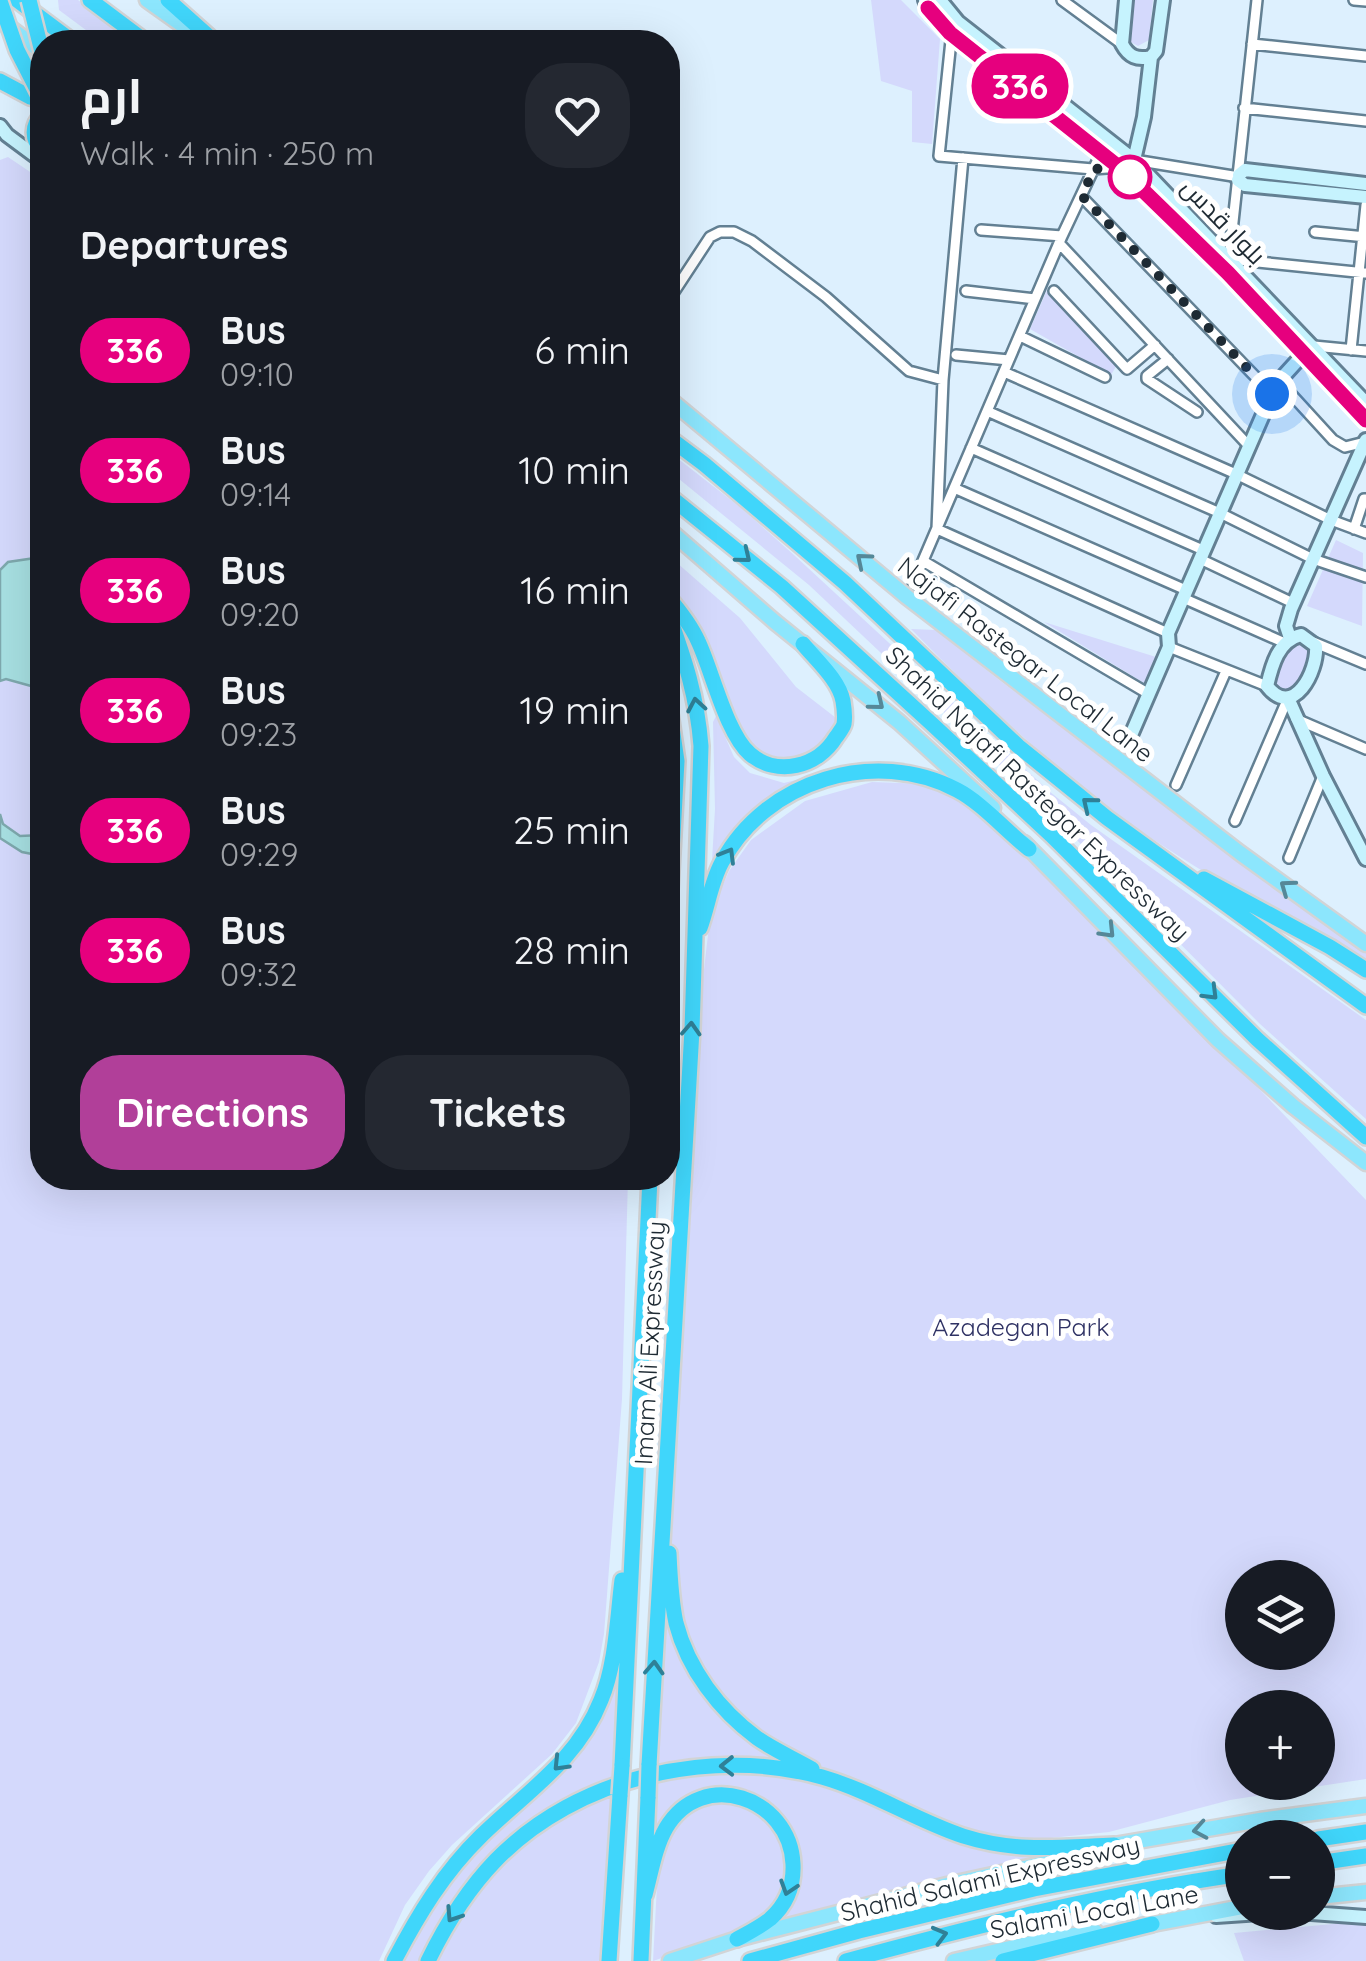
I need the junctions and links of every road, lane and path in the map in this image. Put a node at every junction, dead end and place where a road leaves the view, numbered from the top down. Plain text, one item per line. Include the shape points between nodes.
1 (18, 0) edge
2 (29, 0) edge
3 (90, 0) edge
4 (148, 0) edge
5 (168, 0) edge
6 (1062, 0) edge
7 (1126, 0) edge
8 (1163, 0) edge
9 (1256, 0) edge
10 (1354, 0) edge
11 (0, 1) edge
12 (1366, 2) edge
13 (934, 4) edge
14 (0, 21) edge
15 (954, 28) junction
16 (36, 30) edge
17 (57, 30) edge
18 (130, 30) edge
19 (189, 30) edge
20 (202, 30) edge
21 (30, 43) edge
22 (1122, 44) junction
23 (1252, 44) junction
24 (1366, 56) edge
25 (1151, 58) junction
26 (30, 76) edge
27 (0, 81) edge
28 (30, 97) edge
29 (1244, 108) junction
30 (1366, 121) edge
31 (0, 126) edge
32 (1102, 151) junction
33 (30, 152) edge
34 (963, 158) junction
35 (1134, 160) junction
36 (1120, 168) junction
37 (1094, 169) junction
38 (1239, 177) junction
39 (1366, 184) edge
40 (1082, 196) junction
41 (1366, 197) edge
42 (1366, 205) edge
43 (981, 230) dead end
44 (1315, 232) dead end
45 (1365, 237) edge
46 (1060, 240) junction
47 (1229, 259) junction
48 (1363, 273) edge
49 (680, 283) edge
50 (966, 290) dead end
51 (1054, 291) dead end
52 (1035, 298) junction
53 (1020, 336) junction
54 (1154, 346) junction
55 (1307, 349) junction
56 (1351, 350) junction
57 (1366, 351) edge
58 (956, 355) dead end
59 (1168, 359) junction
60 (1009, 360) junction
61 (1004, 372) junction
62 (1104, 377) dead end
63 (943, 380) junction
64 (1279, 381) junction
65 (1272, 394) junction
66 (1366, 402) edge
67 (680, 408) edge
68 (987, 411) junction
69 (1197, 412) dead end
70 (1366, 420) edge
71 (1366, 441) edge
72 (680, 445) edge
73 (1249, 446) junction
74 (971, 448) junction
75 (1236, 474) junction
76 (954, 488) junction
77 (1366, 499) edge
78 (680, 505) edge
79 (1220, 513) junction
80 (1331, 520) junction
81 (937, 529) junction
82 (1354, 529) junction
83 (1366, 533) edge
84 (680, 539) edge
85 (1201, 555) junction
86 (1313, 559) junction
87 (924, 561) junction
88 (1366, 577) edge
89 (913, 584) dead end
90 (1184, 594) junction
91 (1293, 603) junction
92 (680, 610) edge
93 (1168, 640) junction
94 (1310, 640) junction
95 (1287, 641) junction
96 (803, 644) junction
97 (680, 648) edge
98 (1366, 664) edge
99 (1226, 670) junction
100 (1267, 686) junction
101 (1149, 694) junction
102 (1288, 698) junction
103 (1296, 719) junction
104 (1128, 742) dead end
105 (1366, 749) edge
106 (1324, 776) junction
107 (1176, 785) dead end
108 (1235, 821) dead end
109 (1351, 828) junction
110 (1366, 834) edge
111 (1029, 849) junction
112 (1159, 856) junction
113 (1288, 858) dead end
114 (1366, 859) edge
115 (1366, 941) edge
116 (694, 946) junction
117 (1366, 970) edge
118 (1366, 1006) edge
119 (1366, 1136) edge
120 (1366, 1163) edge
121 (649, 1190) edge
122 (634, 1507) junction
123 (665, 1508) junction
124 (823, 1777) junction
125 (1366, 1806) edge
126 (1366, 1832) edge
127 (1335, 1837) edge
128 (1114, 1845) junction
129 (1225, 1853) edge
130 (1366, 1856) edge
131 (1335, 1861) edge
132 (1225, 1877) edge
133 (1366, 1892) edge
134 (645, 1894) junction
135 (1335, 1895) edge
136 (1225, 1910) edge
137 (1225, 1915) edge
138 (1335, 1915) edge
139 (1184, 1918) junction
140 (1366, 1918) edge
141 (1152, 1924) junction
142 (736, 1939) junction
143 (609, 1954) edge
144 (394, 1961) edge
145 (428, 1961) edge
146 (641, 1961) edge
147 (670, 1961) edge
148 (750, 1961) edge
149 (846, 1961) edge
150 (954, 1961) edge
151 (1004, 1961) edge

1 - 17 highway
2 - 16 highway, bridge
3 - 18 highway
4 - 19 main road
5 - 20 highway
6 - 22 street
7 - 22 street
8 - 25 street
9 - 23 street
10 - 12 street
11 - 26 highway, bridge
13 - 15 street, بلوار قدس
14 - 21 main road
15 - 32 street, بلوار قدس
15 - 34 street via 939,156
15 - 35 street, بلوار قدس
22 - 25 street via 1131,56
23 - 24 street
23 - 29 street
25 - 35 street
27 - 28 highway
29 - 30 street
29 - 38 street
31 - 33 street
32 - 36 street, بلوار قدس
32 - 37 street
34 - 37 street
34 - 63 street
35 - 36 street
35 - 38 street
35 - 47 street, بلوار قدس
36 - 37 street
36 - 55 street, بلوار قدس
37 - 40 street
38 - 39 street via 1245,170
38 - 41 street via 1245,186
38 - 47 street
40 - 46 street
40 - 65 street
42 - 45 street
43 - 46 street
44 - 45 street
45 - 48 street
46 - 52 street
46 - 54 street
47 - 48 street
47 - 55 street, بلوار قدس
48 - 56 street
49 - 63 street via 710,237 734,232 826,298 909,371
50 - 52 street
51 - 54 street via 1126,369
52 - 53 street
53 - 60 street
53 - 62 street
54 - 59 street
55 - 56 street
55 - 64 street
55 - 66 street, بلوار قدس
55 - 70 street, بلوار قدس
56 - 57 street
58 - 60 street
59 - 69 street via 1147,380
59 - 73 street
60 - 61 street
61 - 68 street
61 - 75 street
63 - 81 street
64 - 65 street
64 - 71 street via 1333,440 1346,446
65 - 73 street
115 -> 67 main road, Najafi Rastegar Local Lane via 908,597
68 - 74 street
68 - 79 street
71 - 80 street
112 -> 72 highway, Shahid Najafi Rastegar Expressway via 1018,746 845,583
73 - 75 street
74 - 76 street
74 - 85 street
75 - 79 street
75 - 80 street
76 - 81 street
76 - 90 street
77 - 82 street
78 -> 119 highway, Shahid Najafi Rastegar Expressway via 919,712
79 - 85 street
79 - 86 street
80 - 82 street
80 - 86 street
81 - 87 street
81 - 93 street
82 - 83 street
84 - 96 main road
85 - 90 street
85 - 91 street
86 - 88 street
86 - 91 street
87 - 89 street
87 - 101 street
90 - 93 street
90 - 95 street
91 - 95 street
92 - 96 highway via 734,731 766,764 810,762 830,748 844,725 842,696
93 - 99 street
93 - 101 street
94 - 95 street via 1301,635
94 - 98 street
94 - 102 street via 1317,654 1300,692
95 - 100 street
96 -> 111 main road via 900,722
116 -> 97 highway, Imam Ali Expressway via 702,746
99 - 100 street
99 - 107 street
100 - 102 street
101 - 104 street
102 - 103 street
102 - 108 street
103 - 105 street
103 - 106 street
106 - 109 street
106 - 113 street
109 - 110 street
109 - 114 street
116 -> 111 highway via 712,884 734,843 784,796 826,778 880,771 933,780 961,791
111 -> 120 main road via 1218,1040
112 - 117 highway
112 - 118 highway, Shahid Najafi Rastegar Expressway
123 -> 116 highway, Imam Ali Expressway
121 - 122 highway, Imam Ali Expressway
122 - 143 highway, Imam Ali Expressway, bridge
122 -> 144 highway via 610,1670 594,1717 564,1761 445,1876
123 - 124 highway via 677,1626 700,1676 736,1721
134 -> 123 highway, Imam Ali Expressway, bridge
124 - 128 highway via 983,1842 1050,1850
124 -> 145 highway via 717,1766 661,1773 584,1799 540,1823 496,1860 458,1907
125 -> 128 main road, Salami Local Lane
126 - 127 highway
128 - 142 main road, Salami Local Lane
129 - 148 highway, Shahid Salami Expressway via 1016,1893
130 - 131 highway
149 -> 132 highway, Shahid Salami Expressway via 1084,1900
133 - 135 main road
134 -> 142 highway via 664,1832 682,1810 715,1796 760,1805 789,1840 792,1883 770,1919
134 - 146 highway, Imam Ali Expressway
136 - 139 main road, Salami Local Lane
137 - 139 street
138 - 140 street
139 - 141 main road, Salami Local Lane
141 - 150 main road, Salami Local Lane
141 - 151 highway
142 - 147 main road, Salami Local Lane

